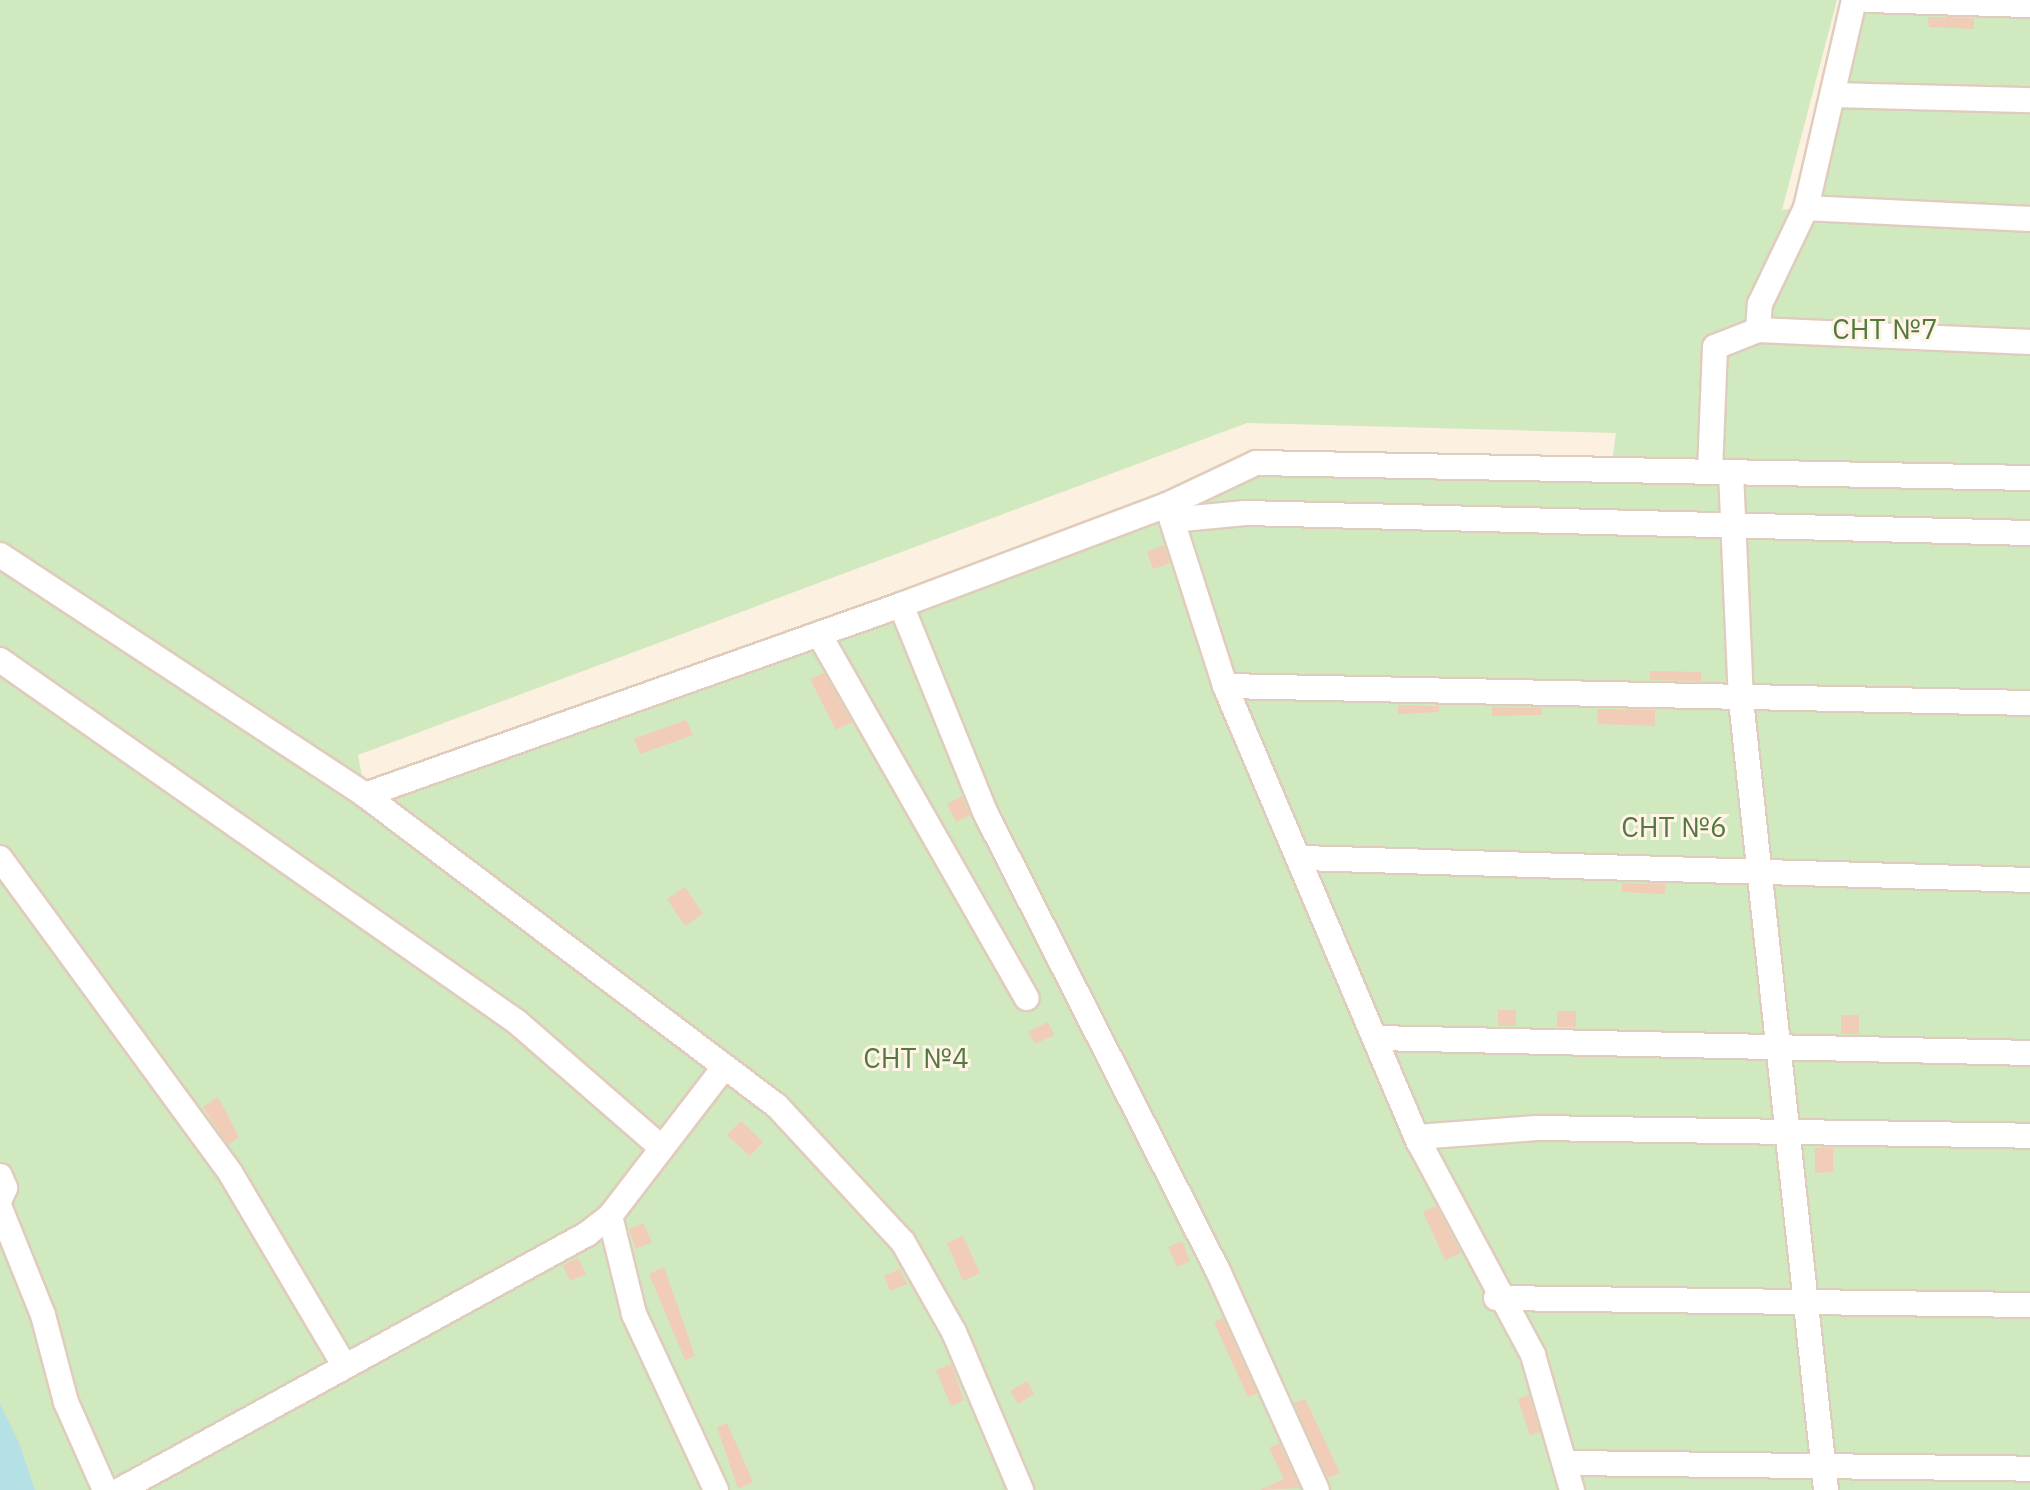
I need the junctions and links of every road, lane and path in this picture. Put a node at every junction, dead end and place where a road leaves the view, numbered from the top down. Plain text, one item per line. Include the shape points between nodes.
1 (1854, 0) edge
2 (1868, 0) edge
3 (2030, 5) edge
4 (1835, 95) junction
5 (2030, 100) edge
6 (1806, 208) junction
7 (2030, 219) edge
8 (1758, 330) junction
9 (2030, 342) edge
10 (1720, 472) junction
11 (2030, 478) edge
12 (1170, 512) junction
13 (1733, 525) junction
14 (2030, 533) edge
15 (0, 555) edge
16 (901, 605) junction
17 (819, 634) junction
18 (0, 660) edge
19 (1225, 686) junction
20 (1741, 700) junction
21 (2030, 703) edge
22 (365, 795) junction
23 (0, 858) edge
24 (1302, 858) junction
25 (1759, 870) junction
26 (2030, 880) edge
27 (1027, 998) dead end
28 (1376, 1038) junction
29 (1778, 1043) junction
30 (2030, 1053) edge
31 (723, 1069) junction
32 (1788, 1136) junction
33 (2030, 1136) edge
34 (1417, 1137) junction
35 (662, 1148) junction
36 (0, 1176) edge
37 (0, 1199) edge
38 (0, 1208) edge
39 (610, 1216) junction
40 (1496, 1298) junction
41 (1805, 1302) junction
42 (2030, 1305) edge
43 (344, 1365) junction
44 (1565, 1463) junction
45 (2030, 1469) edge
46 (1825, 1478) edge
47 (105, 1490) edge
48 (120, 1490) edge
49 (716, 1490) edge
50 (1021, 1490) edge
51 (1317, 1490) edge
52 (1572, 1490) edge

1 - 4 street
2 - 3 street
4 - 5 street
4 - 6 street
6 - 7 street
6 - 8 street via 1760,304
8 - 9 street
8 - 10 street via 1715,347
10 - 11 street
10 - 12 street via 1256,463
10 - 13 street
12 - 13 street
12 - 16 street
12 - 19 street
13 - 14 street
13 - 20 street
15 - 22 street
16 - 17 street
16 - 51 street via 985,812 1219,1273
17 - 22 street
17 - 27 street
18 - 35 street via 517,1022
19 - 20 street
19 - 24 street
20 - 21 street
20 - 25 street
22 - 31 street
23 - 43 street via 231,1174
24 - 25 street
24 - 28 street
25 - 26 street
25 - 29 street
28 - 29 street
28 - 34 street
29 - 30 street
29 - 32 street
31 - 35 street
31 - 50 street via 777,1106 903,1242 954,1332
32 - 33 street
32 - 34 street via 1537,1128
32 - 41 street
34 - 40 street
35 - 39 street
36 - 37 street via 5,1188
38 - 47 street via 43,1315 66,1402
39 - 43 street
39 - 49 street via 634,1314
40 - 41 street
40 - 44 street via 1533,1355
41 - 42 street
41 - 46 street
43 - 48 street
44 - 46 street
44 - 52 street
45 - 46 street

